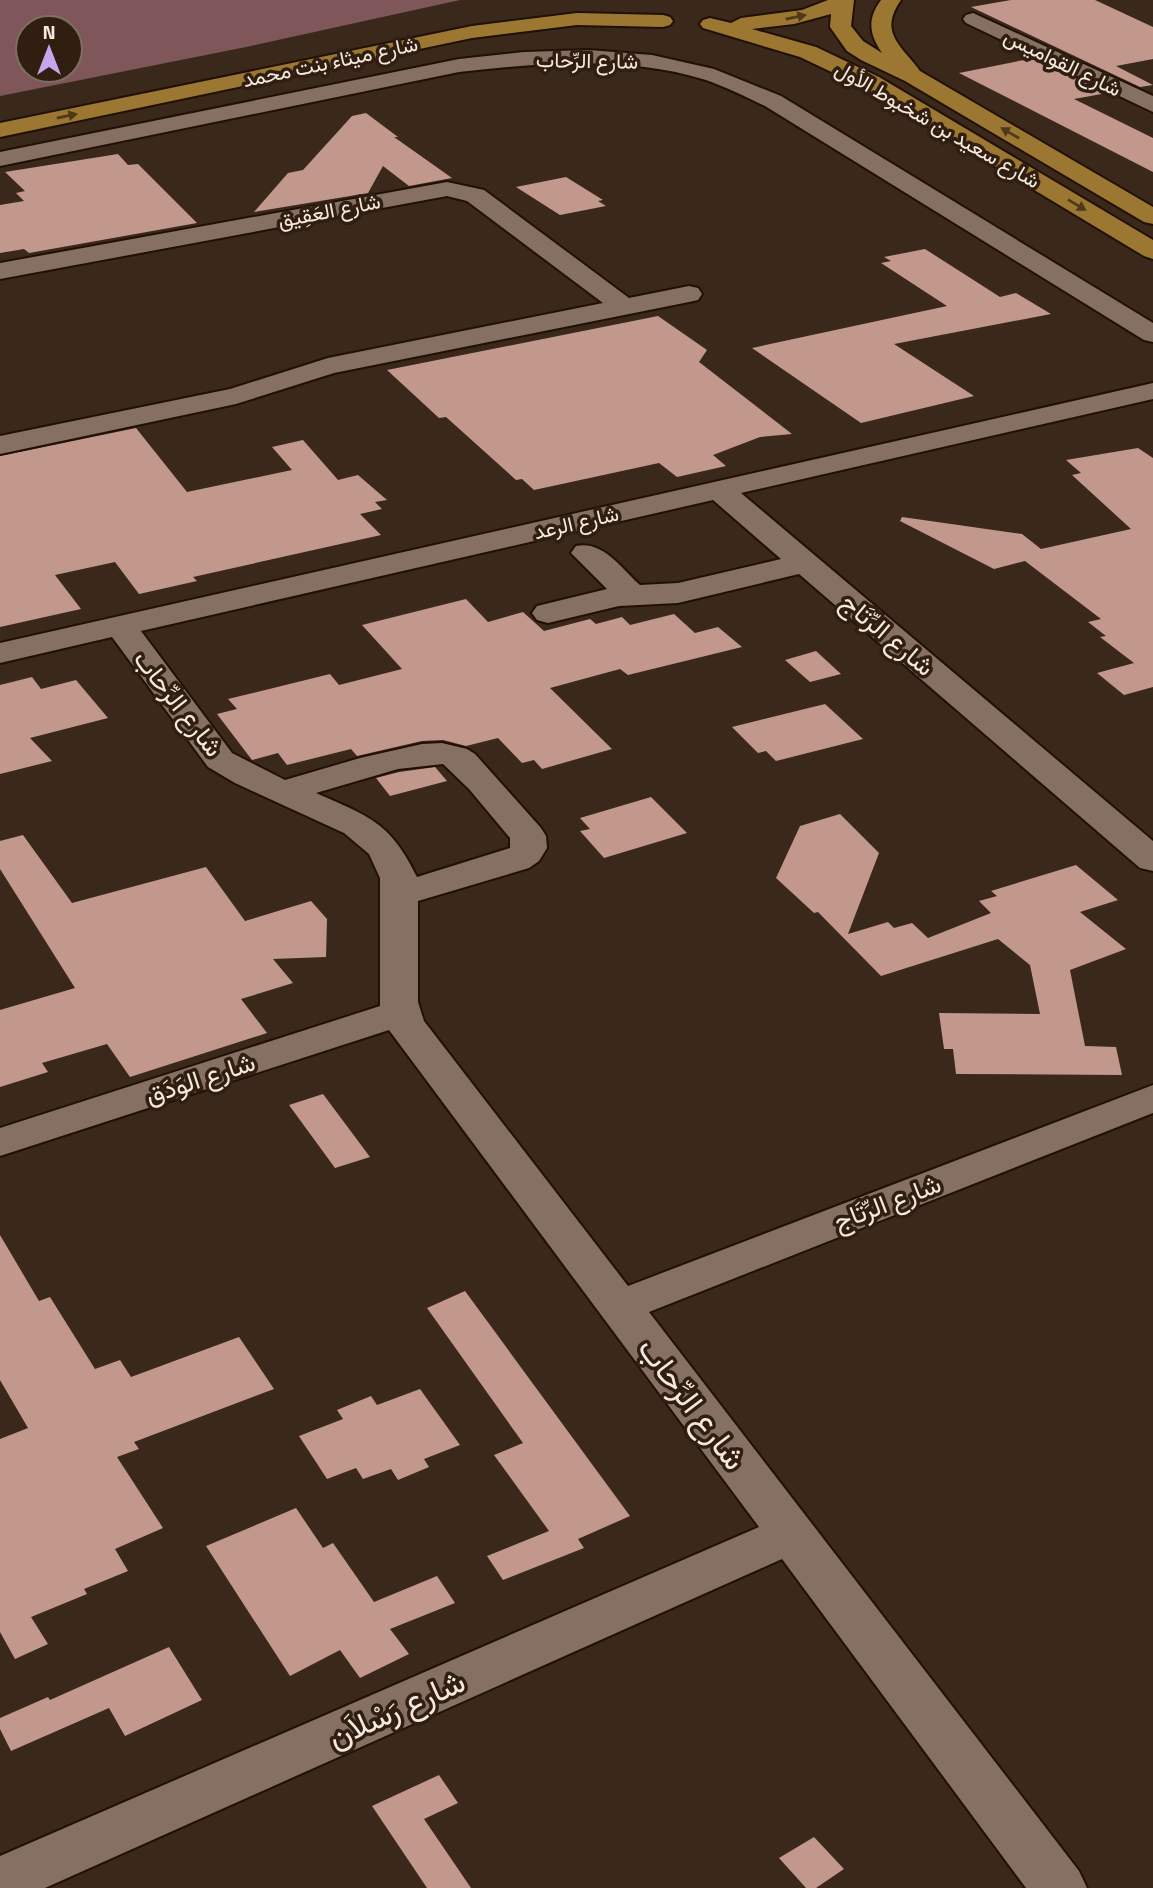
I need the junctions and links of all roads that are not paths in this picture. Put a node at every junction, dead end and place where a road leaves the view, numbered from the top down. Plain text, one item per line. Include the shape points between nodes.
1 (585, 0) edge
2 (844, 0) edge
3 (891, 0) edge
4 (510, 6) dead end
5 (466, 13) dead end
6 (973, 19) dead end
7 (686, 29) junction
8 (399, 40) junction
9 (914, 76) junction
10 (1153, 105) edge
11 (0, 111) edge
12 (0, 130) edge
13 (0, 159) edge
14 (1153, 217) edge
15 (1153, 251) edge
16 (0, 271) edge
17 (689, 294) dead end
18 (623, 306) junction
19 (1153, 334) edge
20 (1153, 391) edge
21 (0, 444) edge
22 (719, 490) junction
23 (587, 553) dead end
24 (805, 564) junction
25 (632, 595) junction
26 (548, 613) dead end
27 (120, 625) junction
28 (0, 653) edge
29 (283, 792) junction
30 (1153, 860) edge
31 (400, 894) junction
32 (400, 1013) junction
33 (1153, 1098) edge
34 (0, 1142) edge
35 (621, 1306) junction
36 (792, 1534) junction
37 (0, 1882) edge
38 (1059, 1888) edge

1 - 7 main road via 624,15
7 -> 2 main road via 792,18
2 - 9 main road, شارع سعيد بن شخبوط الأول via 840,27 846,36 869,55
3 - 9 main road via 880,21 880,35
4 - 8 main road, شارع ميثاء بنت محمد
5 - 8 main road
6 - 10 street, شارع القواميس
7 - 8 main road via 572,29
7 -> 15 main road, شارع سعيد بن شخبوط الأول via 808,52 871,82
8 - 11 main road, شارع ميثاء بنت محمد
12 -> 8 main road, شارع ميثاء بنت محمد
14 -> 9 main road, شارع سعيد بن شخبوط الأول
13 - 19 street, شارع الرِّحاب via 476,62 613,57 662,63 744,85 773,101
16 - 18 street, شارع العَقِيق via 447,189 475,195
17 - 18 street
18 - 21 street via 349,362 236,396
20 - 22 street, شارع الرعد
22 - 24 street, شارع الرِّتَاج
22 - 27 street, شارع الرعد
23 - 25 street
24 - 25 street via 678,593
24 - 30 street, شارع الرِّتَاج
25 - 26 street
27 - 28 street, شارع الرعد
27 - 29 street, شارع الرِّحاب via 220,760
29 - 31 street, شارع الرِّحاب via 334,813 372,836 393,863
29 - 31 street via 423,753 442,752 460,760 528,836 525,856
31 - 32 street, شارع الرِّحاب
32 - 34 street, شارع الوَدَق
32 - 35 street, شارع الرِّحاب
33 - 35 street, شارع الرِّتَاج
35 - 36 street, شارع الرِّحاب
36 - 37 street, شارع رَسْلاَن
36 - 38 street, شارع الرِّحاب

